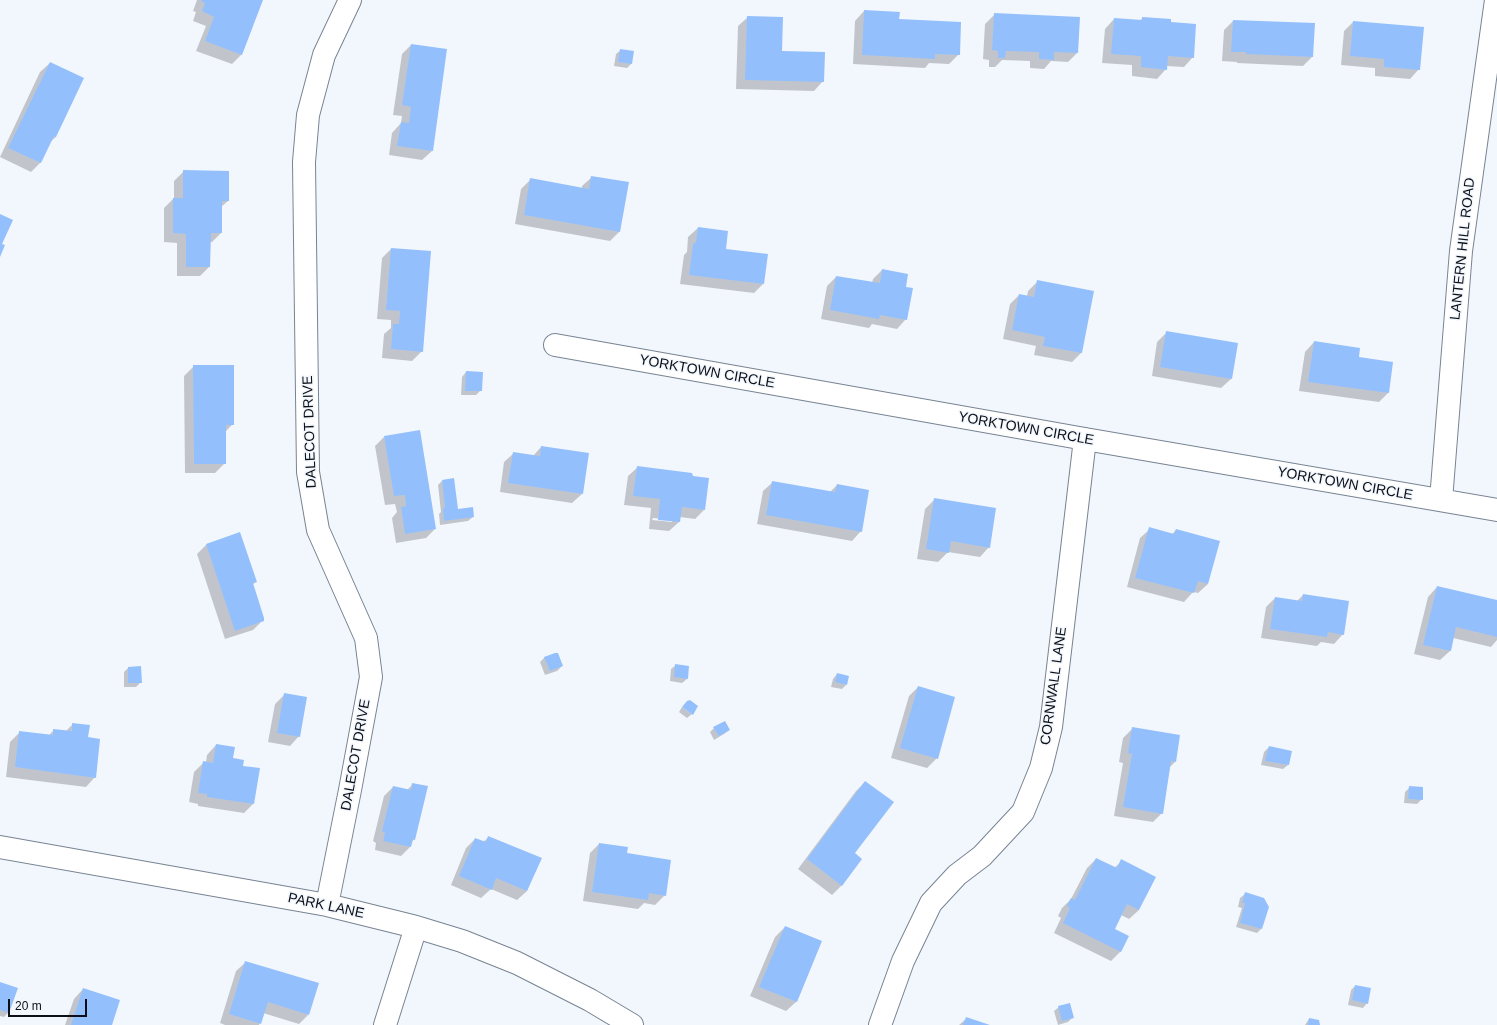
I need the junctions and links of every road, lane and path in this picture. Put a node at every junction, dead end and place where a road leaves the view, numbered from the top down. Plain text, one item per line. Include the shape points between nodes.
1 (350, 0) edge
2 (1496, 0) edge
3 (555, 345) dead end
4 (1085, 439) junction
5 (1441, 500) junction
6 (1497, 510) edge
7 (0, 847) edge
8 (327, 905) junction
9 (416, 927) junction
10 (385, 1025) edge
11 (632, 1025) edge
12 (880, 1025) edge

1 - 8 street, DALECOT DRIVE via 324,55 308,115 304,162 308,472 318,530 366,638 371,678
2 - 5 street, LANTERN HILL ROAD via 1460,251
3 - 4 street, YORKTOWN CIRCLE
4 - 5 street, YORKTOWN CIRCLE
4 - 12 street, CORNWALL LANE via 1051,727 1041,768 1023,812 982,856 957,875 931,903 903,961
5 - 6 street, YORKTOWN CIRCLE
7 - 8 street, PARK LANE
8 - 9 street, PARK LANE
9 - 10 street
9 - 11 street, PARK LANE via 462,941 517,963 590,1000

